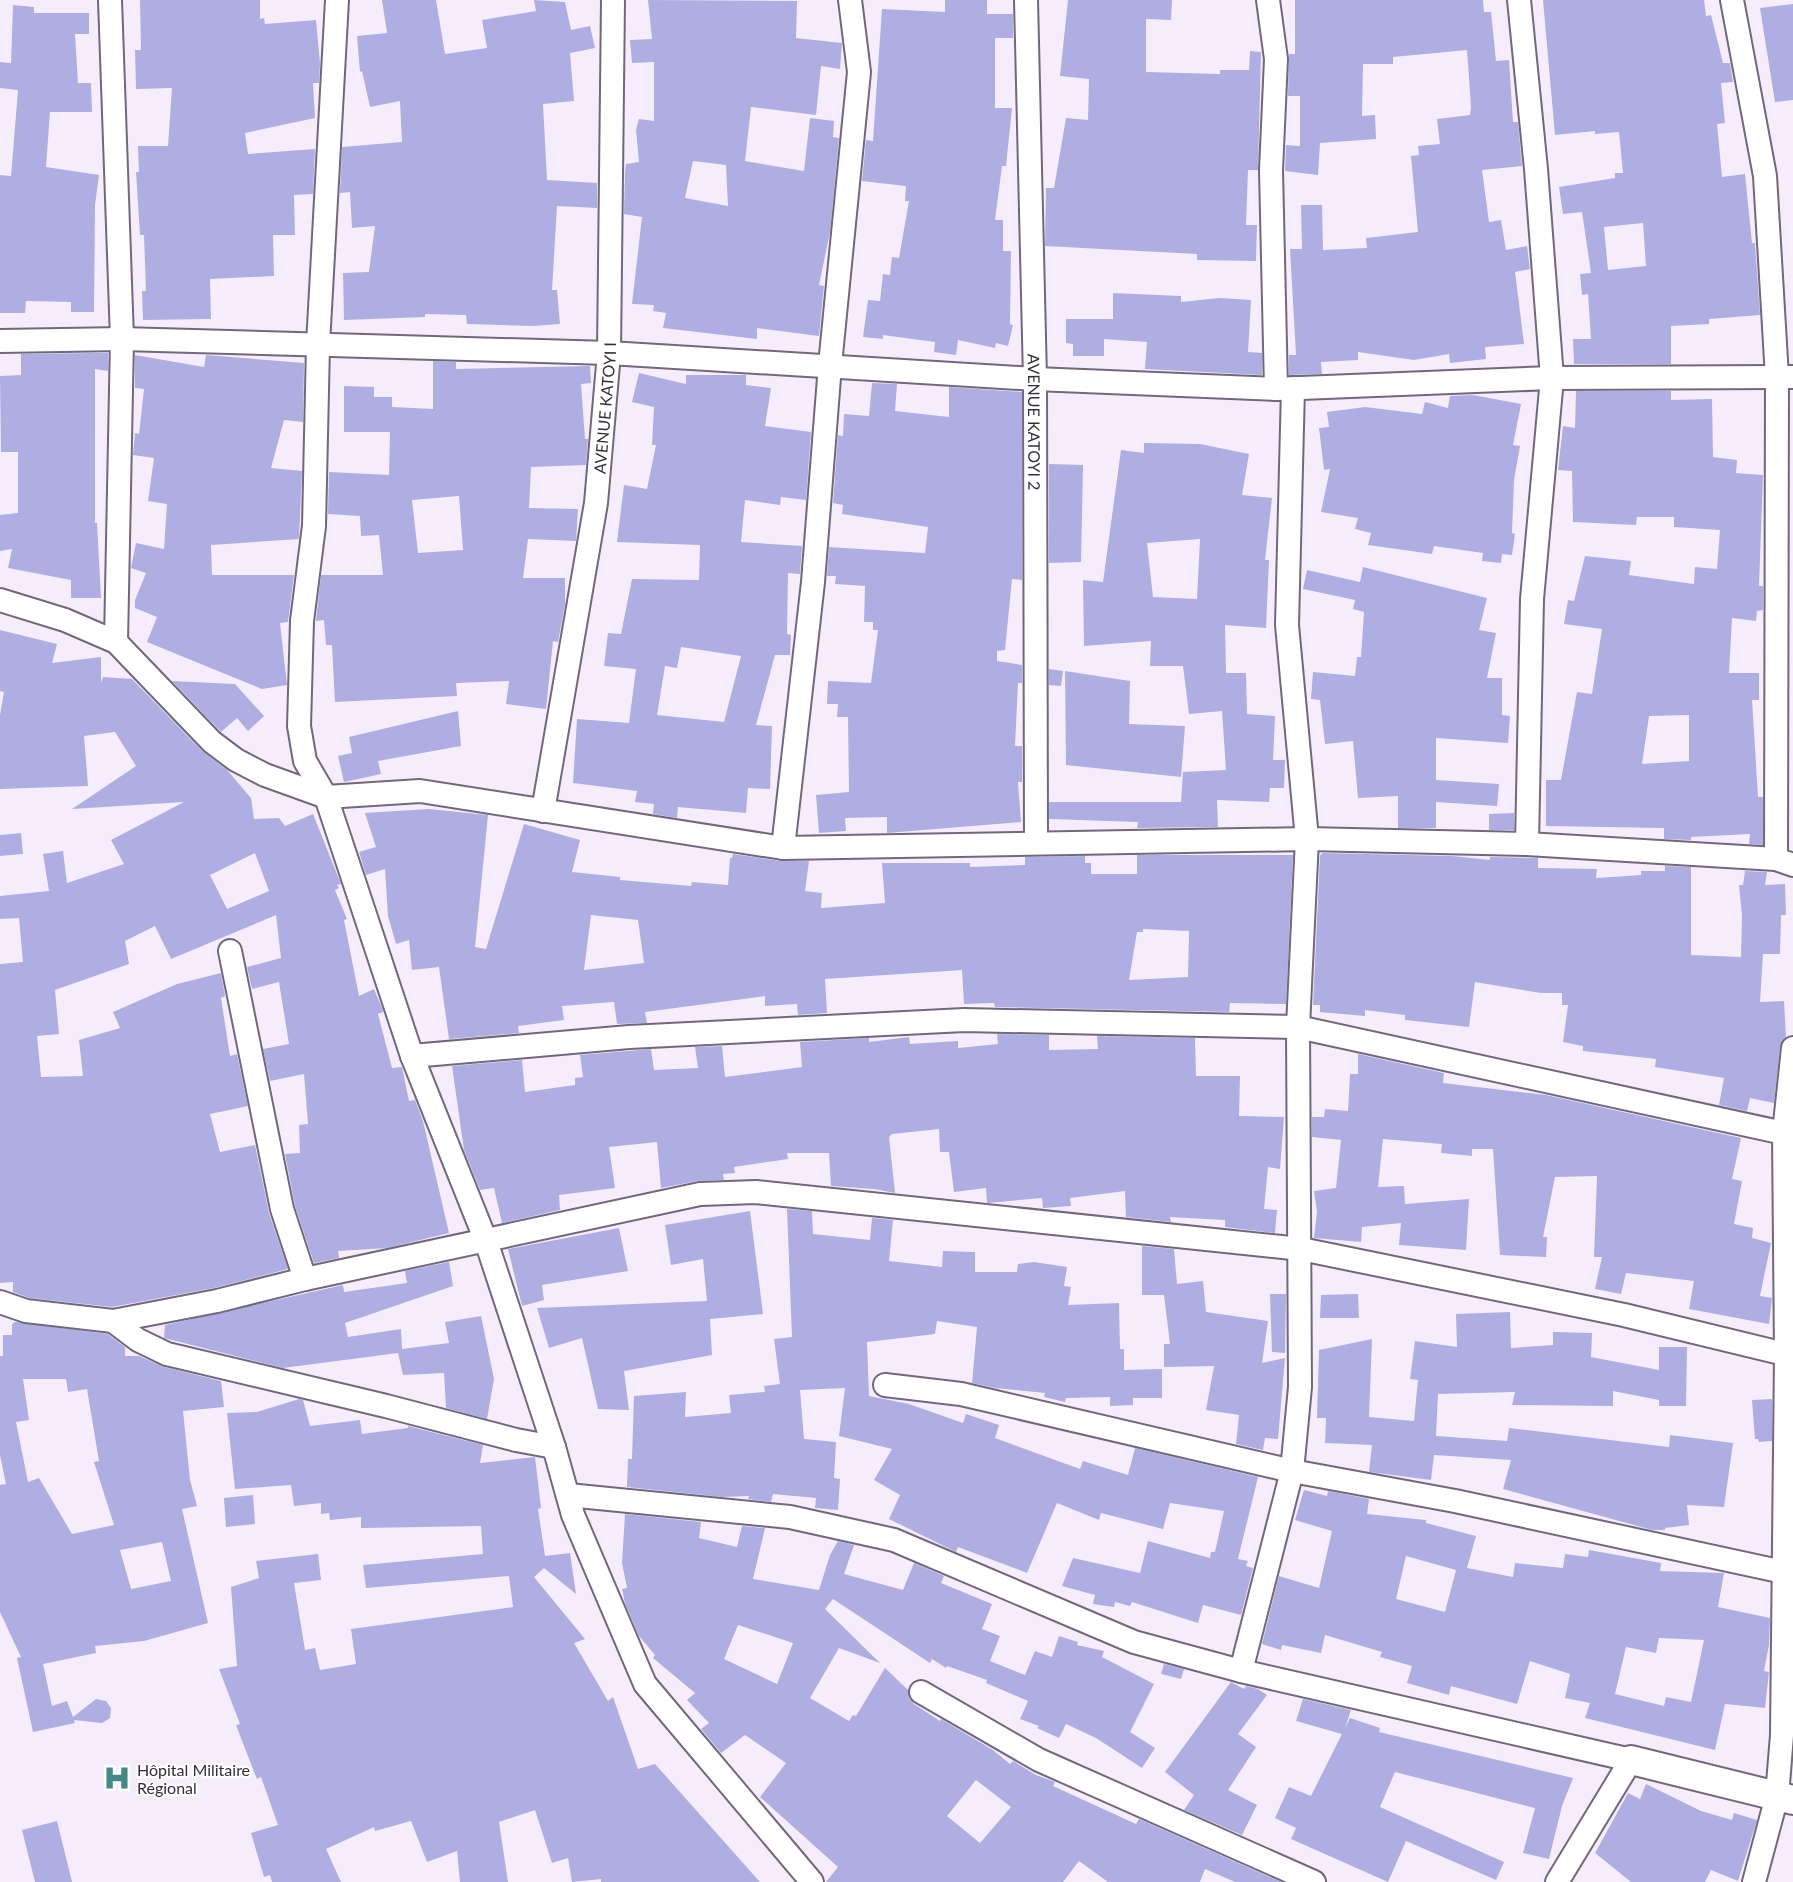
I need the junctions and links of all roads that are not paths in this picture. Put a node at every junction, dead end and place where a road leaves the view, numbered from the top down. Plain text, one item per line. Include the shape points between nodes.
1 (110, 0) edge
2 (337, 0) edge
3 (612, 0) edge
4 (850, 0) edge
5 (1026, 0) edge
6 (1268, 0) edge
7 (1519, 0) edge
8 (1732, 0) edge
9 (122, 339) junction
10 (0, 340) edge
11 (318, 345) junction
12 (609, 353) junction
13 (830, 365) junction
14 (1785, 377) edge
15 (1552, 378) junction
16 (1035, 379) junction
17 (1284, 388) junction
18 (0, 600) edge
19 (116, 642) junction
20 (326, 797) junction
21 (543, 811) junction
22 (1307, 839) junction
23 (1036, 842) junction
24 (1527, 844) junction
25 (783, 848) junction
26 (1784, 862) edge
27 (230, 951) dead end
28 (1298, 1027) junction
29 (1793, 1048) edge
30 (412, 1056) junction
31 (1788, 1134) edge
32 (486, 1241) junction
33 (1301, 1249) junction
34 (305, 1279) junction
35 (0, 1302) edge
36 (114, 1321) junction
37 (1789, 1356) edge
38 (885, 1385) dead end
39 (555, 1447) junction
40 (1292, 1471) junction
41 (568, 1495) junction
42 (1788, 1573) edge
43 (1241, 1671) junction
44 (921, 1692) dead end
45 (1631, 1760) junction
46 (1785, 1798) edge
47 (812, 1882) edge
48 (1314, 1882) edge
49 (1557, 1882) edge
50 (1754, 1882) edge

1 - 9 street
2 - 11 street
3 - 12 street, AVENUE KATOYI I
4 - 13 street via 859,72
5 - 16 street, AVENUE KATOYI 2
6 - 17 street via 1276,59 1271,170
7 - 15 street
8 - 14 street via 1765,176
9 - 10 street
9 - 11 street
9 - 19 street
11 - 12 street
11 - 20 street via 314,526 302,621 299,726 304,761
12 - 13 street
12 - 21 street, AVENUE KATOYI I via 596,503
13 - 16 street
13 - 25 street via 813,582
14 - 15 street
14 - 26 street
15 - 17 street
15 - 24 street via 1532,599
16 - 17 street
16 - 23 street, AVENUE KATOYI 2
17 - 22 street via 1287,625
18 - 19 street via 65,620
19 - 20 street via 228,754 265,775
20 - 21 street via 420,791
20 - 30 street
21 - 25 street
22 - 23 street
22 - 24 street
22 - 28 street
23 - 25 street
24 - 26 street
27 - 34 street via 282,1209
28 - 30 street via 964,1020 629,1037
28 - 31 street
28 - 33 street
29 - 31 street
30 - 32 street
31 - 37 street
32 - 33 street via 700,1194 756,1192
32 - 34 street
32 - 39 street
33 - 37 street via 1624,1316
33 - 40 street via 1300,1387
34 - 36 street
35 - 36 street via 27,1311
36 - 39 street via 151,1348 167,1354
37 - 42 street
38 - 40 street via 961,1394
39 - 41 street
40 - 42 street via 1455,1501
40 - 43 street
41 - 43 street via 790,1517 894,1540 1134,1642
41 - 47 street via 573,1515 650,1691
42 - 46 street
43 - 45 street
44 - 48 street via 1039,1760
45 - 46 street
45 - 49 street
46 - 50 street

